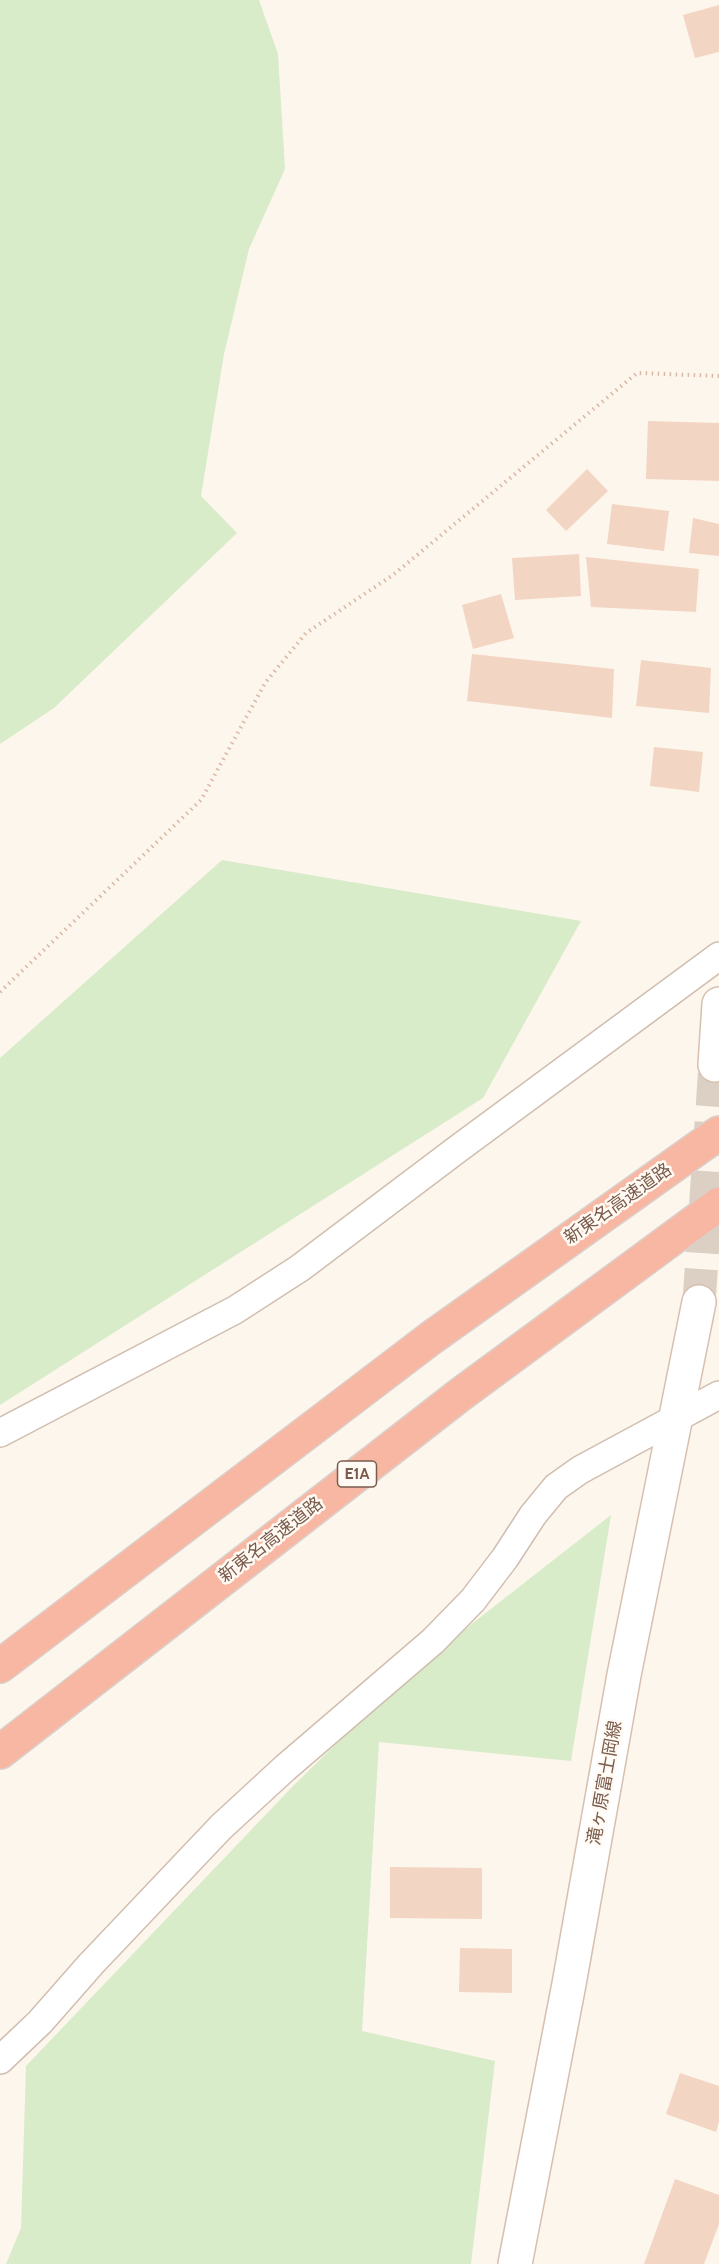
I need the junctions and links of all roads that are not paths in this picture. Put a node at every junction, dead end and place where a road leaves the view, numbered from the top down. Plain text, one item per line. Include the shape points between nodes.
1 (719, 956) edge
2 (719, 1004) edge
3 (715, 1065) dead end
4 (719, 1133) edge
5 (719, 1204) edge
6 (699, 1302) tunnel mouth
7 (719, 1395) edge
8 (676, 1418) junction
9 (0, 1433) edge
10 (0, 1666) edge
11 (0, 1752) edge
12 (0, 2060) edge
13 (514, 2264) edge

1 - 9 street via 300,1268 235,1310
2 - 3 main road
4 - 10 highway, 新東名高速道路 via 431,1338
5 - 11 highway, 新東名高速道路 / E1A via 461,1394
6 - 8 main road, 滝ヶ原富士岡線
7 - 8 street
8 - 12 street via 556,1487 473,1600 433,1641 221,1827
8 - 13 main road, 滝ヶ原富士岡線

